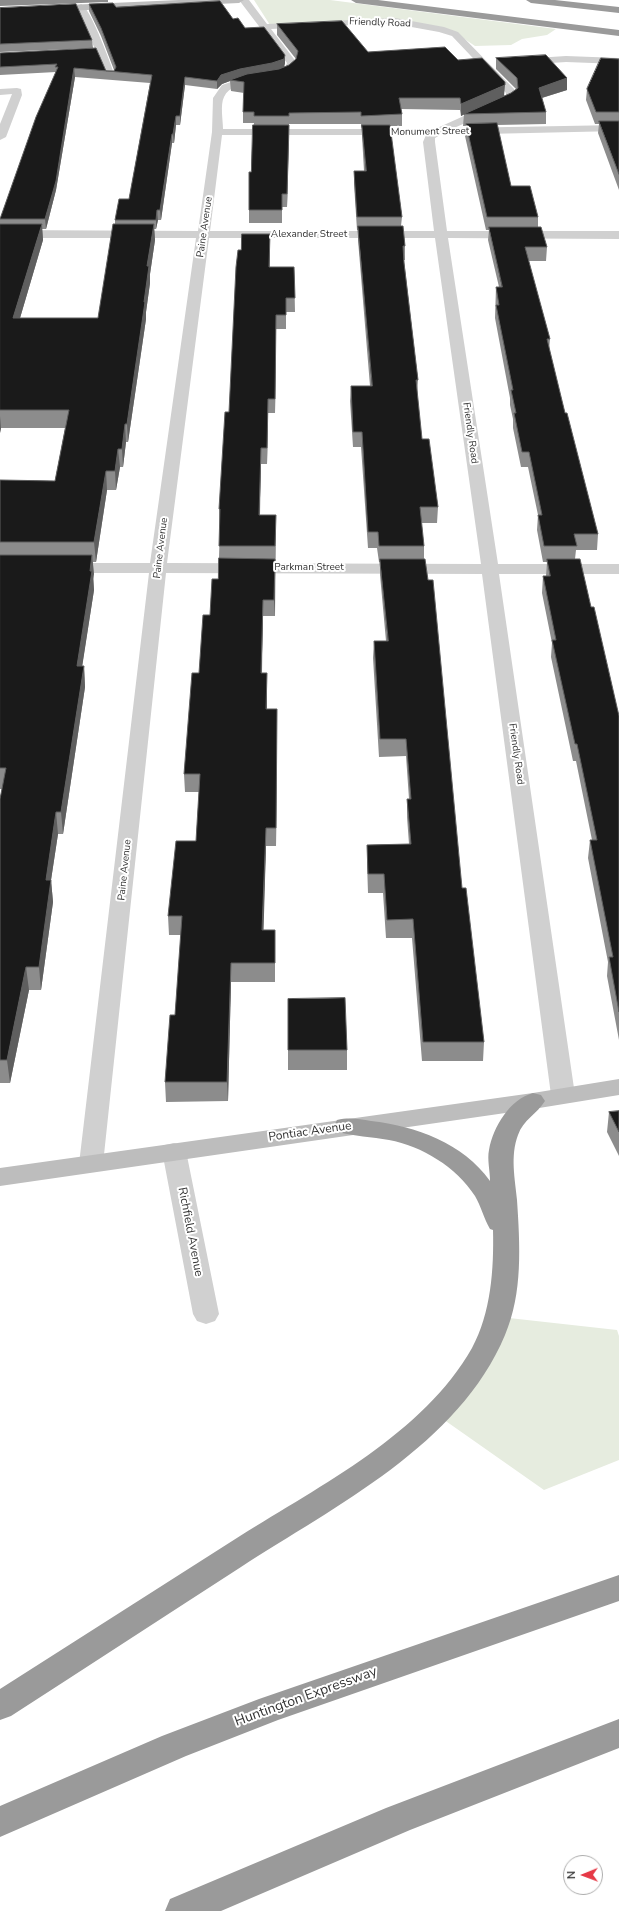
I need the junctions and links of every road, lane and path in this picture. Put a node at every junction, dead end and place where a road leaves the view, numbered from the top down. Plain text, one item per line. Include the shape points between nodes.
1 (239, 0) edge
2 (244, 0) edge
3 (356, 0) edge
4 (431, 0) edge
5 (531, 0) edge
6 (81, 7) junction
7 (498, 8) dead end
8 (619, 10) edge
9 (0, 11) edge
10 (264, 27) junction
11 (619, 33) edge
12 (101, 52) junction
13 (53, 54) edge
14 (619, 61) edge
15 (513, 62) edge
16 (110, 76) edge
17 (0, 92) edge
18 (619, 128) edge
19 (218, 132) junction
20 (437, 132) junction
21 (0, 138) edge
22 (0, 234) edge
23 (204, 235) junction
24 (441, 235) junction
25 (619, 235) edge
26 (48, 568) edge
27 (158, 568) junction
28 (490, 568) junction
29 (619, 569) edge
30 (619, 1086) edge
31 (563, 1095) junction
32 (533, 1101) junction
33 (346, 1126) junction
34 (174, 1151) junction
35 (92, 1164) junction
36 (0, 1177) edge
37 (505, 1243) junction
38 (206, 1314) dead end
39 (619, 1588) edge
40 (0, 1706) edge
41 (619, 1733) edge
42 (0, 1822) edge
43 (182, 1911) edge

1 - 6 main road
2 - 10 street, Paine Avenue
3 - 11 highway
4 - 7 highway
5 - 8 highway
6 - 9 main road
6 - 12 street
10 - 19 street, Paine Avenue via 292,63 290,70 226,87 218,98
10 - 20 street, Friendly Road via 395,21 423,25 455,34 491,63 511,92 511,98
12 - 13 street
12 - 16 street
14 - 15 street via 566,59
17 - 21 street via 17,91 17,98
18 - 20 street, Monument Street
19 - 20 street, Monument Street
19 - 23 street, Paine Avenue
20 - 24 street, Friendly Road via 430,137 429,142
22 - 23 street, Alexander Street
23 - 24 street, Alexander Street
23 - 27 street, Paine Avenue
24 - 25 street, Alexander Street
24 - 28 street, Friendly Road
26 - 27 street, Parkman Street
27 - 28 street, Parkman Street
27 - 35 street, Paine Avenue
28 - 29 street, Parkman Street
28 - 31 street, Friendly Road
30 - 31 main road, Pontiac Avenue
31 - 32 main road, Pontiac Avenue
32 - 33 main road, Pontiac Avenue
32 - 37 highway via 517,1114 505,1132 501,1150
33 - 34 main road, Pontiac Avenue
33 - 37 highway via 412,1138 457,1160 486,1191 498,1216
34 - 35 main road, Pontiac Avenue
34 - 38 street, Richfield Avenue
35 - 36 main road, Pontiac Avenue
37 - 40 highway via 502,1295 497,1321 486,1346 470,1373 424,1426 355,1477
39 - 42 highway, Huntington Expressway via 270,1709 174,1746
41 - 43 highway via 390,1822

